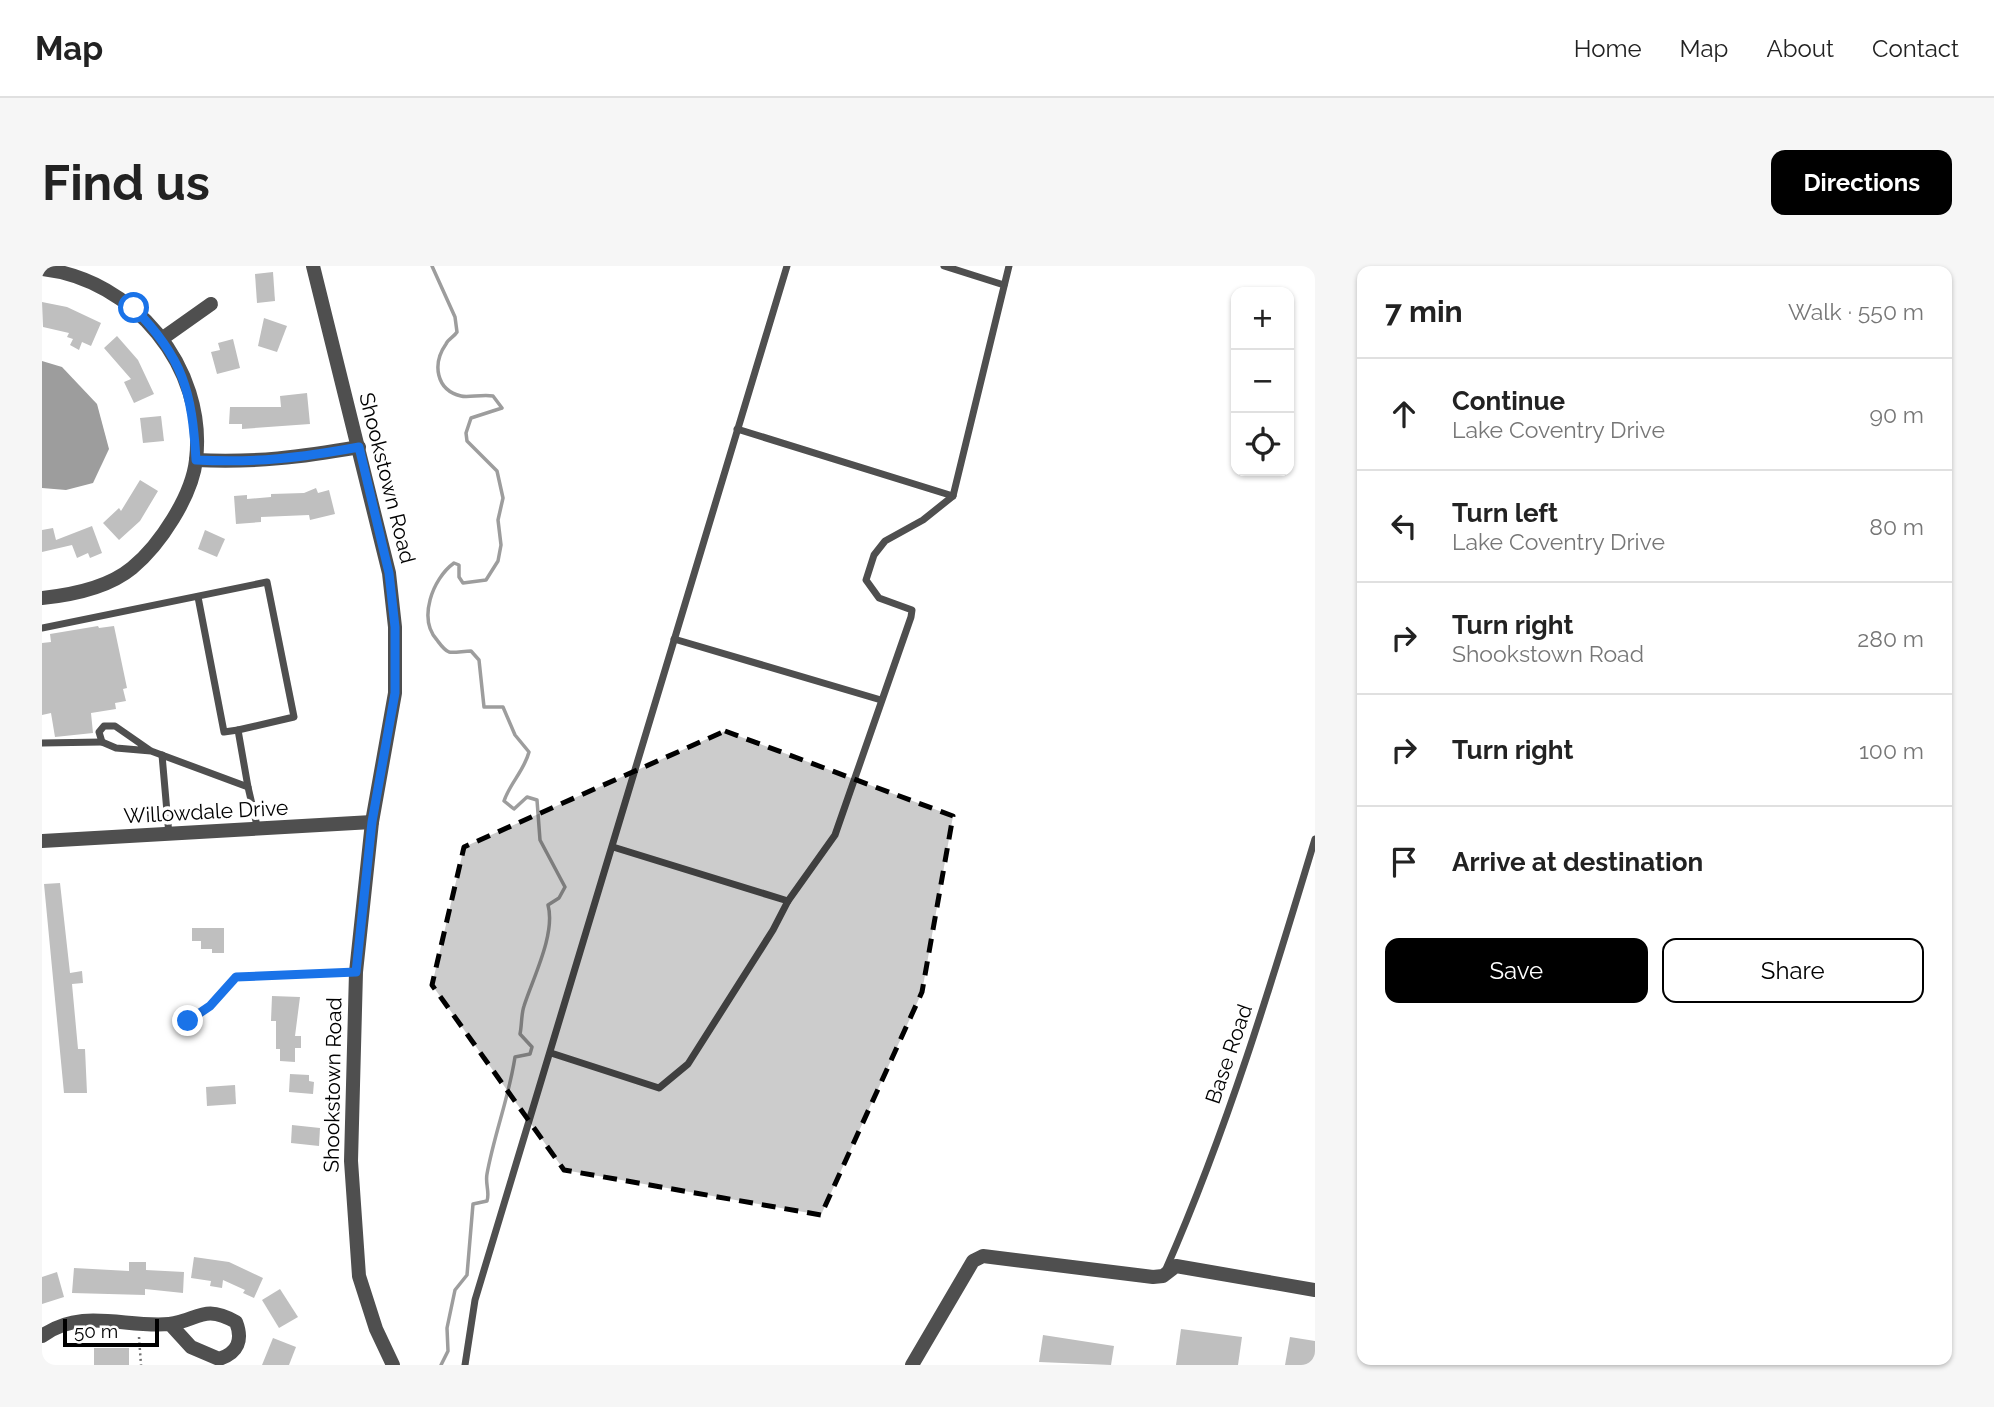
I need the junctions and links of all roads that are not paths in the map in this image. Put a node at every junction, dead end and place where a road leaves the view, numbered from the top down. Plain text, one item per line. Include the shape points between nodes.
1 (313, 266) edge
2 (787, 266) edge
3 (944, 266) edge
4 (1009, 266) edge
5 (42, 269) edge
6 (1004, 285) junction
7 (211, 304) dead end
8 (163, 338) junction
9 (737, 429) junction
10 (359, 447) junction
11 (196, 460) junction
12 (953, 496) junction
13 (198, 597) junction
14 (42, 598) edge
15 (42, 628) edge
16 (674, 639) junction
17 (881, 700) junction
18 (238, 730) junction
19 (102, 742) junction
20 (42, 743) edge
21 (151, 751) junction
22 (162, 755) junction
23 (248, 787) junction
24 (372, 822) junction
25 (258, 830) junction
26 (170, 835) junction
27 (1315, 839) edge
28 (42, 841) edge
29 (613, 847) junction
30 (788, 901) junction
31 (356, 972) junction
32 (188, 1021) dead end
33 (551, 1053) junction
34 (1163, 1276) junction
35 (1315, 1290) edge
36 (170, 1324) junction
37 (42, 1336) edge
38 (393, 1365) edge
39 (465, 1365) edge
40 (912, 1365) edge

1 - 10 street, Shookstown Road
2 - 9 lane
3 - 6 lane
4 - 6 lane
5 - 8 street via 66,272 112,293
6 - 12 lane
7 - 8 street
8 - 11 street via 184,379 194,414
9 - 12 lane
9 - 16 lane
10 - 11 street via 251,463
10 - 24 street, Shookstown Road via 389,573 395,627 395,693
11 - 14 street via 187,494 169,525 132,569 102,584
12 - 17 lane via 885,541 874,555 866,580 879,598 912,610
13 - 15 lane
13 - 18 lane via 224,732
13 - 18 lane via 267,582 294,717
16 - 17 lane
16 - 29 lane
17 - 30 lane via 835,835
18 - 23 lane
19 - 20 lane
19 - 21 lane
19 - 21 lane via 99,732 109,724
21 - 22 lane
22 - 23 lane
22 - 26 lane
23 - 25 lane
24 - 25 street, Willowdale Drive
24 - 31 street, Shookstown Road
25 - 26 street, Willowdale Drive
26 - 28 street, Willowdale Drive
27 - 34 lane, Base Road via 1243,1068
29 - 30 lane
29 - 33 lane
30 - 33 lane via 688,1064 659,1088
31 - 32 lane via 236,977 210,1006
31 - 38 street, Shookstown Road via 353,1216 359,1276
33 - 39 lane via 475,1300
34 - 35 street via 1176,1266
34 - 40 street via 983,1256 973,1261
36 - 36 street via 191,1347 219,1359 230,1356 241,1335 236,1322 225,1316 192,1315
36 - 37 street via 76,1321

